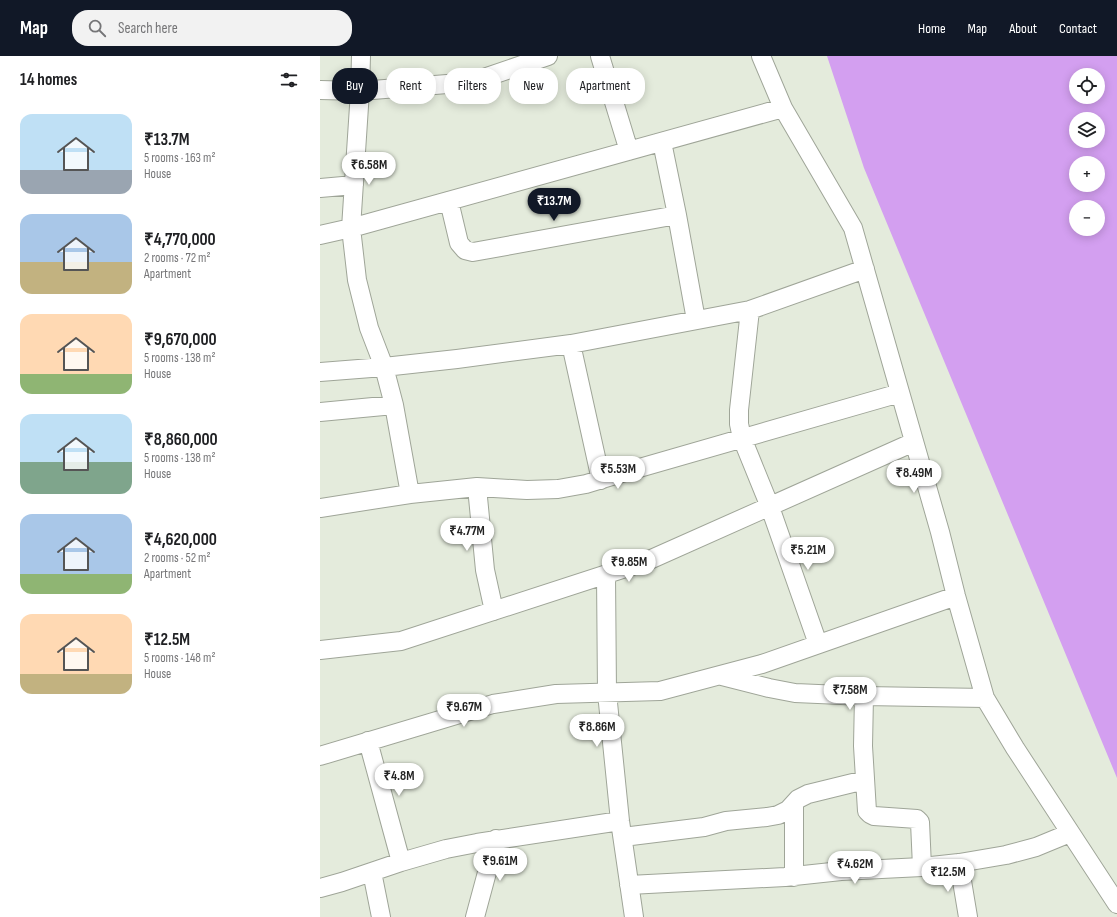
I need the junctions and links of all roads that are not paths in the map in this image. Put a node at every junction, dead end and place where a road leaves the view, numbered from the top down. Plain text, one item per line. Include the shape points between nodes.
1 (361, 56) edge
2 (548, 56) edge
3 (600, 56) edge
4 (761, 56) edge
5 (361, 68) edge
6 (320, 90) edge
7 (332, 90) edge
8 (378, 90) edge
9 (359, 104) edge
10 (783, 108) junction
11 (662, 142) junction
12 (629, 151) junction
13 (354, 185) junction
14 (320, 188) edge
15 (450, 201) junction
16 (677, 215) junction
17 (351, 228) junction
18 (320, 235) edge
19 (865, 269) junction
20 (750, 310) junction
21 (696, 320) junction
22 (571, 344) junction
23 (384, 367) junction
24 (320, 372) edge
25 (900, 393) junction
26 (394, 405) junction
27 (320, 412) edge
28 (742, 438) junction
29 (914, 442) junction
30 (601, 480) junction
31 (477, 486) junction
32 (410, 494) junction
33 (770, 507) junction
34 (320, 508) edge
35 (606, 575) junction
36 (956, 596) junction
37 (494, 611) junction
38 (818, 644) junction
39 (320, 650) edge
40 (721, 675) junction
41 (606, 693) junction
42 (864, 696) junction
43 (985, 698) junction
44 (368, 741) junction
45 (320, 756) edge
46 (865, 780) junction
47 (794, 805) junction
48 (621, 829) junction
49 (1070, 833) junction
50 (496, 840) junction
51 (401, 862) junction
52 (959, 863) junction
53 (922, 868) junction
54 (372, 872) junction
55 (794, 876) junction
56 (629, 885) junction
57 (320, 888) edge
58 (1117, 904) edge
59 (381, 917) edge
60 (475, 917) edge
61 (634, 917) edge
62 (968, 917) edge

1 - 5 street
2 - 8 street via 472,82
3 - 12 street
4 - 10 street
6 - 7 street
9 - 13 street
10 - 11 street
10 - 19 street via 853,228
11 - 12 street
11 - 16 street
12 - 15 street
13 - 14 street
13 - 17 street
15 - 16 street via 459,243 465,250 473,252
15 - 17 street
16 - 21 street
17 - 18 street
17 - 23 street via 357,280 369,328
19 - 20 street
19 - 25 street
20 - 21 street
20 - 28 street via 739,410
21 - 22 street
22 - 23 street
22 - 30 street
23 - 24 street
23 - 26 street
25 - 28 street
25 - 29 street
26 - 27 street
26 - 32 street
28 - 30 street
28 - 33 street
29 - 33 street
29 - 36 street
30 - 31 street via 558,489 527,490
31 - 32 street
31 - 37 street via 484,570
32 - 34 street
33 - 35 street via 648,562
33 - 38 street
35 - 37 street
35 - 41 street
36 - 38 street
36 - 43 street
37 - 39 street via 401,641
38 - 40 street via 762,664
40 - 41 street via 660,691
40 - 42 street via 795,693
41 - 44 street via 556,694 492,704
41 - 48 street
42 - 43 street
42 - 46 street
43 - 49 street
44 - 45 street
44 - 51 street
46 - 47 street via 808,794 798,799
46 - 53 street via 867,811 870,814 917,819 920,822
47 - 48 street via 778,815 726,821 704,827
47 - 55 street
48 - 50 street
48 - 56 street
49 - 52 street via 1036,847
49 - 58 street
50 - 51 street via 446,849
50 - 60 street
51 - 54 street
52 - 53 street
52 - 62 street
53 - 55 street via 841,871
54 - 57 street
54 - 59 street
55 - 56 street
56 - 61 street

